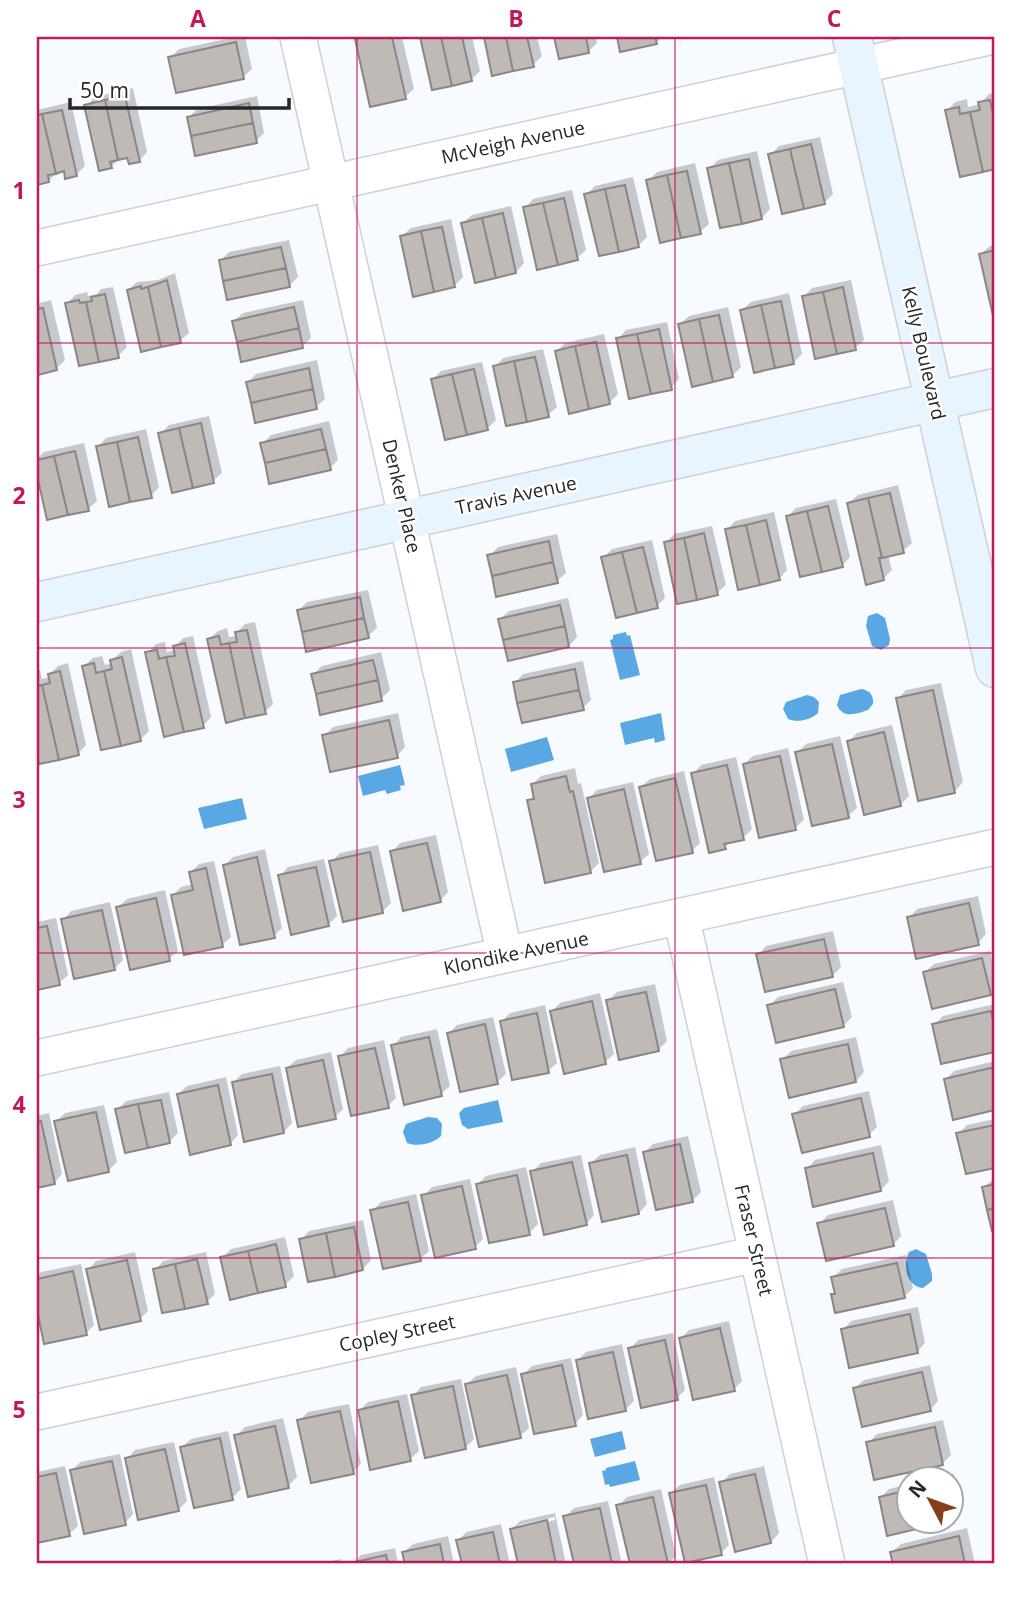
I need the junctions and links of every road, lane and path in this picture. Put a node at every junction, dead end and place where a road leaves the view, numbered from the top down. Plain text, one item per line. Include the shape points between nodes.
1 (298, 37) edge
2 (989, 37) edge
3 (855, 51) edge
4 (331, 183) junction
5 (37, 248) edge
6 (995, 388) edge
7 (935, 403) junction
8 (407, 519) junction
9 (37, 602) edge
10 (995, 668) edge
11 (995, 847) edge
12 (681, 916) junction
13 (505, 955) junction
14 (37, 1058) edge
15 (757, 1254) junction
16 (37, 1412) edge
17 (827, 1564) edge

1 - 4 street, Denker Place
2 - 3 street, McVeigh Avenue
3 - 4 street, McVeigh Avenue
3 - 7 street, Kelly Boulevard
4 - 5 street, McVeigh Avenue
4 - 8 street, Denker Place
6 - 7 street, Travis Avenue
7 - 8 street, Travis Avenue
7 - 10 street, Kelly Boulevard
8 - 9 street, Travis Avenue
8 - 13 street, Denker Place
11 - 12 street, Klondike Avenue
12 - 13 street, Klondike Avenue
12 - 15 street, Fraser Street
13 - 14 street, Klondike Avenue
15 - 16 street, Copley Street
15 - 17 street, Fraser Street

